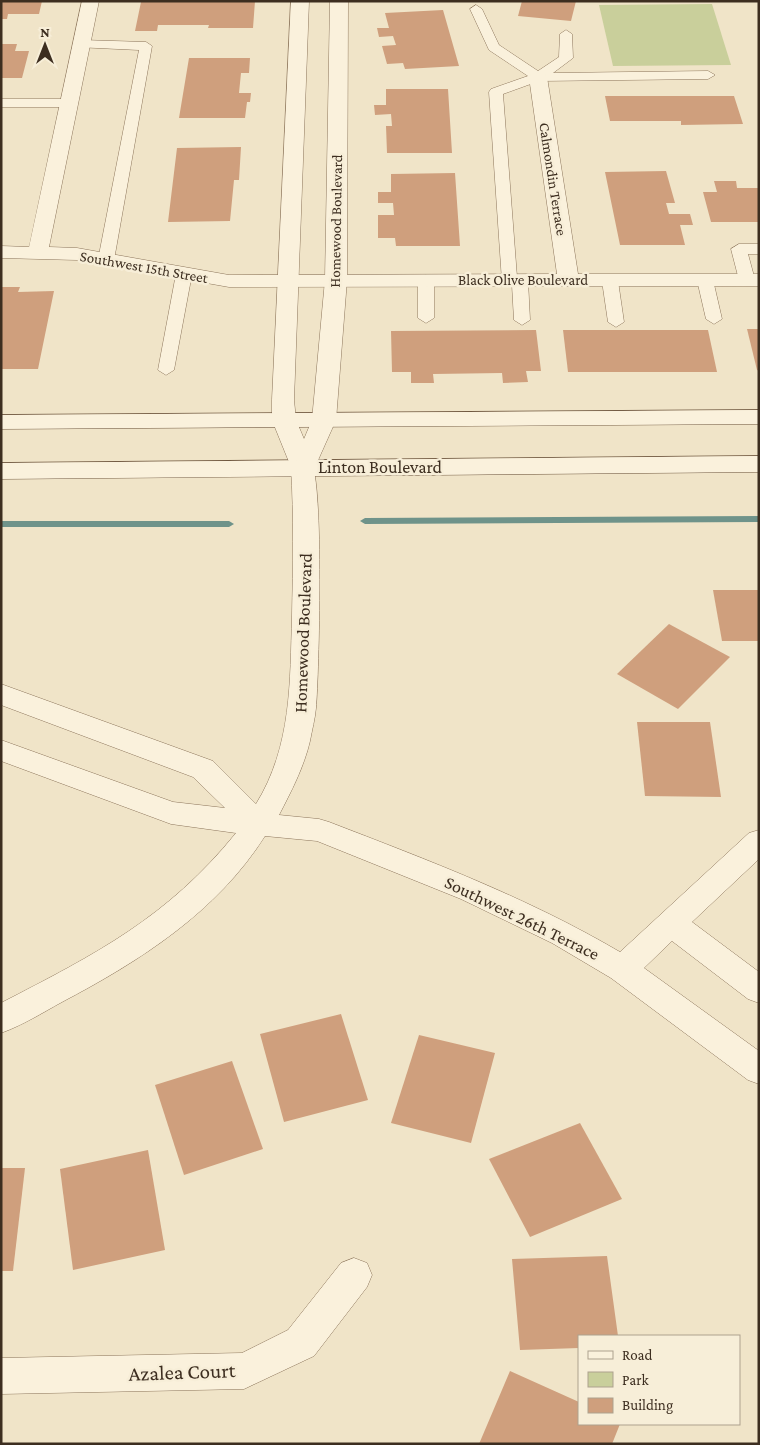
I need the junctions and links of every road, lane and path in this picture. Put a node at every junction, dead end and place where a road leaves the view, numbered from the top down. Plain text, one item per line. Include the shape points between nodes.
1 (91, 1) edge
2 (300, 1) edge
3 (339, 1) edge
4 (476, 9) dead end
5 (566, 34) dead end
6 (81, 44) junction
7 (708, 75) dead end
8 (538, 77) junction
9 (1, 103) edge
10 (68, 103) junction
11 (759, 249) edge
12 (1, 252) edge
13 (38, 252) junction
14 (106, 260) junction
15 (184, 274) junction
16 (287, 280) junction
17 (336, 280) junction
18 (426, 280) junction
19 (515, 280) junction
20 (569, 280) junction
21 (610, 280) junction
22 (705, 280) junction
23 (753, 280) edge
24 (426, 318) dead end
25 (714, 319) dead end
26 (522, 320) dead end
27 (616, 322) dead end
28 (166, 370) dead end
29 (759, 417) edge
30 (284, 420) junction
31 (324, 420) junction
32 (1, 422) edge
33 (759, 464) edge
34 (303, 467) junction
35 (1, 471) edge
36 (1, 694) edge
37 (1, 750) edge
38 (258, 824) junction
39 (759, 841) edge
40 (671, 923) junction
41 (622, 969) junction
42 (759, 990) edge
43 (1, 1019) edge
44 (759, 1070) edge
45 (354, 1275) dead end
46 (1, 1376) edge

1 - 6 street
2 - 16 street, Homewood Boulevard
3 - 17 street, Homewood Boulevard
4 - 8 lane via 494,47
5 - 8 lane via 566,58
6 - 10 street
6 - 14 lane via 146,46
7 - 8 lane
8 - 19 lane via 496,92
8 - 20 street, Calmondin Terrace
9 - 10 lane
10 - 13 street
11 - 23 lane via 739,249
12 - 13 street, Southwest 15th Street
13 - 14 street, Southwest 15th Street via 77,254
14 - 15 street, Southwest 15th Street
15 - 16 street, Southwest 15th Street via 229,281
15 - 28 lane
16 - 17 street, Black Olive Boulevard
16 - 30 street, Homewood Boulevard
17 - 18 street, Black Olive Boulevard
17 - 31 street, Homewood Boulevard
18 - 19 street, Black Olive Boulevard
18 - 24 lane
19 - 20 street, Black Olive Boulevard
19 - 26 lane
20 - 21 street, Black Olive Boulevard
21 - 22 street, Black Olive Boulevard
21 - 27 lane
22 - 23 street, Black Olive Boulevard
22 - 25 lane
29 - 31 street
30 - 31 street
30 - 32 street
30 - 34 street, Homewood Boulevard
31 - 34 street, Homewood Boulevard
33 - 34 street, Linton Boulevard
34 - 35 street, Linton Boulevard
34 - 38 street, Homewood Boulevard via 307,513 302,710 293,753
36 - 38 street via 203,769
37 - 38 street, Southwest 26th Terrace via 171,813
38 - 41 street, Southwest 26th Terrace via 319,830 463,886 563,934
38 - 43 street, Homewood Boulevard via 236,855 196,897 149,935
39 - 40 street
40 - 41 street
40 - 42 street
41 - 44 street, Southwest 26th Terrace
45 - 46 street, Azalea Court via 301,1343 244,1371

